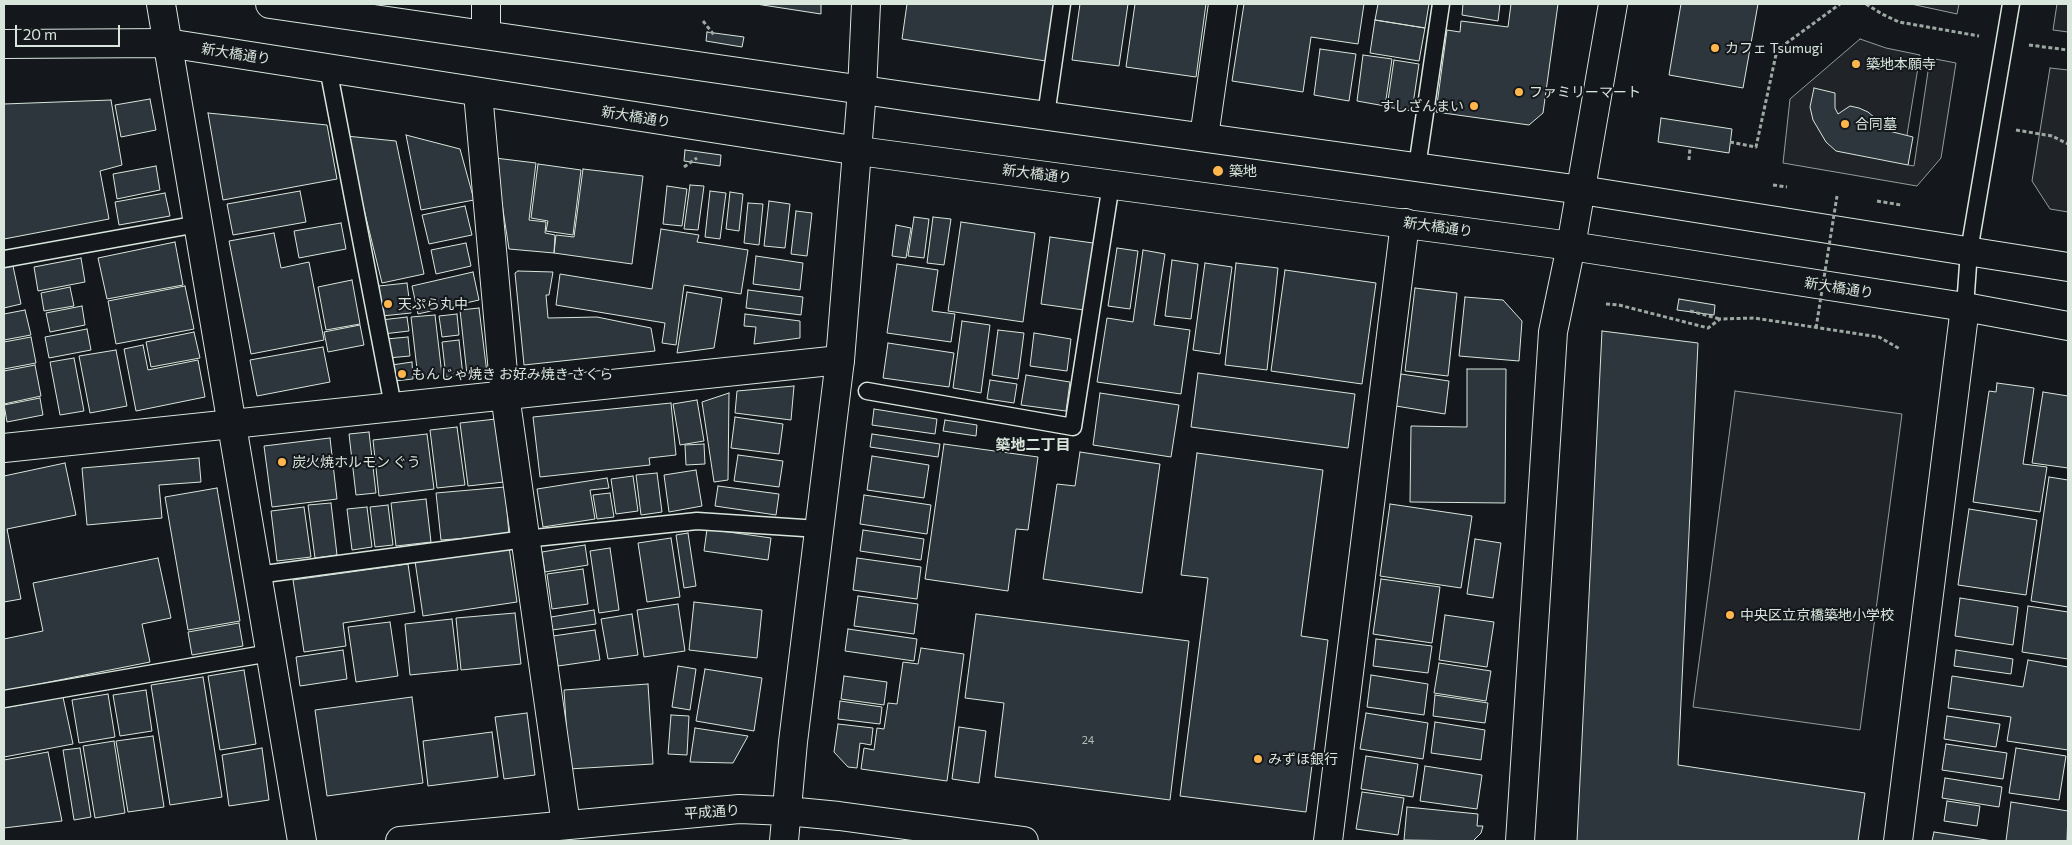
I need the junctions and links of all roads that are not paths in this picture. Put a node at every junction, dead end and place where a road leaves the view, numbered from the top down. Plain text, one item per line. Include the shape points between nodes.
1 (161, 4) edge
2 (270, 4) edge
3 (486, 4) edge
4 (866, 4) edge
5 (1062, 4) edge
6 (1222, 4) edge
7 (1441, 4) edge
8 (1613, 4) edge
9 (2011, 4) edge
10 (486, 34) junction
11 (168, 43) junction
12 (4, 44) edge
13 (328, 68) junction
14 (862, 90) junction
15 (478, 93) junction
16 (1046, 115) junction
17 (1204, 137) junction
18 (859, 151) junction
19 (1417, 167) junction
20 (1111, 184) junction
21 (1581, 190) junction
22 (1404, 222) junction
23 (198, 224) junction
24 (1571, 246) junction
25 (1969, 251) junction
26 (4, 259) edge
27 (2068, 267) edge
28 (1965, 307) junction
29 (2068, 326) edge
30 (840, 360) junction
31 (867, 391) dead end
32 (504, 395) junction
33 (393, 406) junction
34 (232, 424) junction
35 (4, 448) edge
36 (819, 529) junction
37 (525, 539) junction
38 (257, 575) junction
39 (270, 653) junction
40 (4, 699) edge
41 (787, 810) junction
42 (566, 825) junction
43 (302, 841) edge
44 (400, 841) edge
45 (784, 841) edge
46 (1024, 841) edge
47 (1328, 841) edge
48 (1520, 841) edge
49 (1898, 841) edge

1 - 11 street
2 - 10 street
3 - 10 street
4 - 14 street
5 - 16 lane
6 - 17 street
7 - 19 lane
8 - 21 street
9 - 25 lane
10 - 14 street
11 - 12 street, 新大橋通り
11 - 13 street, 新大橋通り
11 - 23 street
13 - 15 street, 新大橋通り
13 - 33 lane
14 - 16 street
14 - 18 street
15 - 18 street, 新大橋通り
15 - 32 street
16 - 17 street
17 - 19 street
18 - 20 street, 新大橋通り
18 - 30 street
19 - 21 street
20 - 22 street, 新大橋通り
20 - 31 lane via 1074,427
21 - 24 street
21 - 25 street
22 - 24 street, 新大橋通り
22 - 47 street
23 - 26 lane
23 - 34 street
24 - 28 street, 新大橋通り
24 - 48 street via 1553,332
25 - 27 street
25 - 28 lane
28 - 29 street, 新大橋通り
28 - 49 street
30 - 32 street
30 - 36 street
32 - 33 street
32 - 37 street
33 - 34 street
34 - 35 street
34 - 38 street
36 - 37 lane via 697,521
36 - 41 street
37 - 38 lane
37 - 42 street
38 - 39 street
39 - 40 lane
39 - 43 street
41 - 42 street, 平成通り via 739,809
41 - 45 street
41 - 46 street, 平成通り
42 - 44 street, 平成通り

